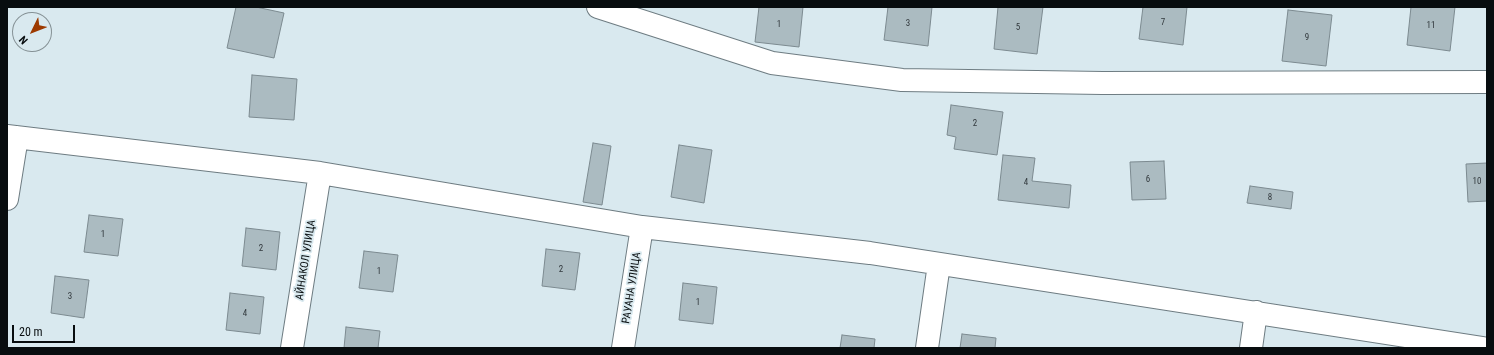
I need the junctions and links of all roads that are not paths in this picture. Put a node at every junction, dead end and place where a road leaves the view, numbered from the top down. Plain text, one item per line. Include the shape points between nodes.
1 (598, 7) edge
2 (1487, 82) edge
3 (12, 136) edge
4 (320, 173) junction
5 (7, 199) edge
6 (642, 227) junction
7 (939, 264) junction
8 (1256, 312) junction
9 (292, 348) edge
10 (623, 348) edge
11 (928, 348) edge
12 (1251, 348) edge
13 (1483, 348) edge

1 - 2 street via 772,63 902,80
3 - 4 street
3 - 5 street
4 - 6 street
4 - 9 street, АЙНАКОЛ УЛИЦА
6 - 7 street via 870,253
6 - 10 street, РАУАНА УЛИЦА
7 - 8 street
7 - 11 street
8 - 12 street
8 - 13 street

